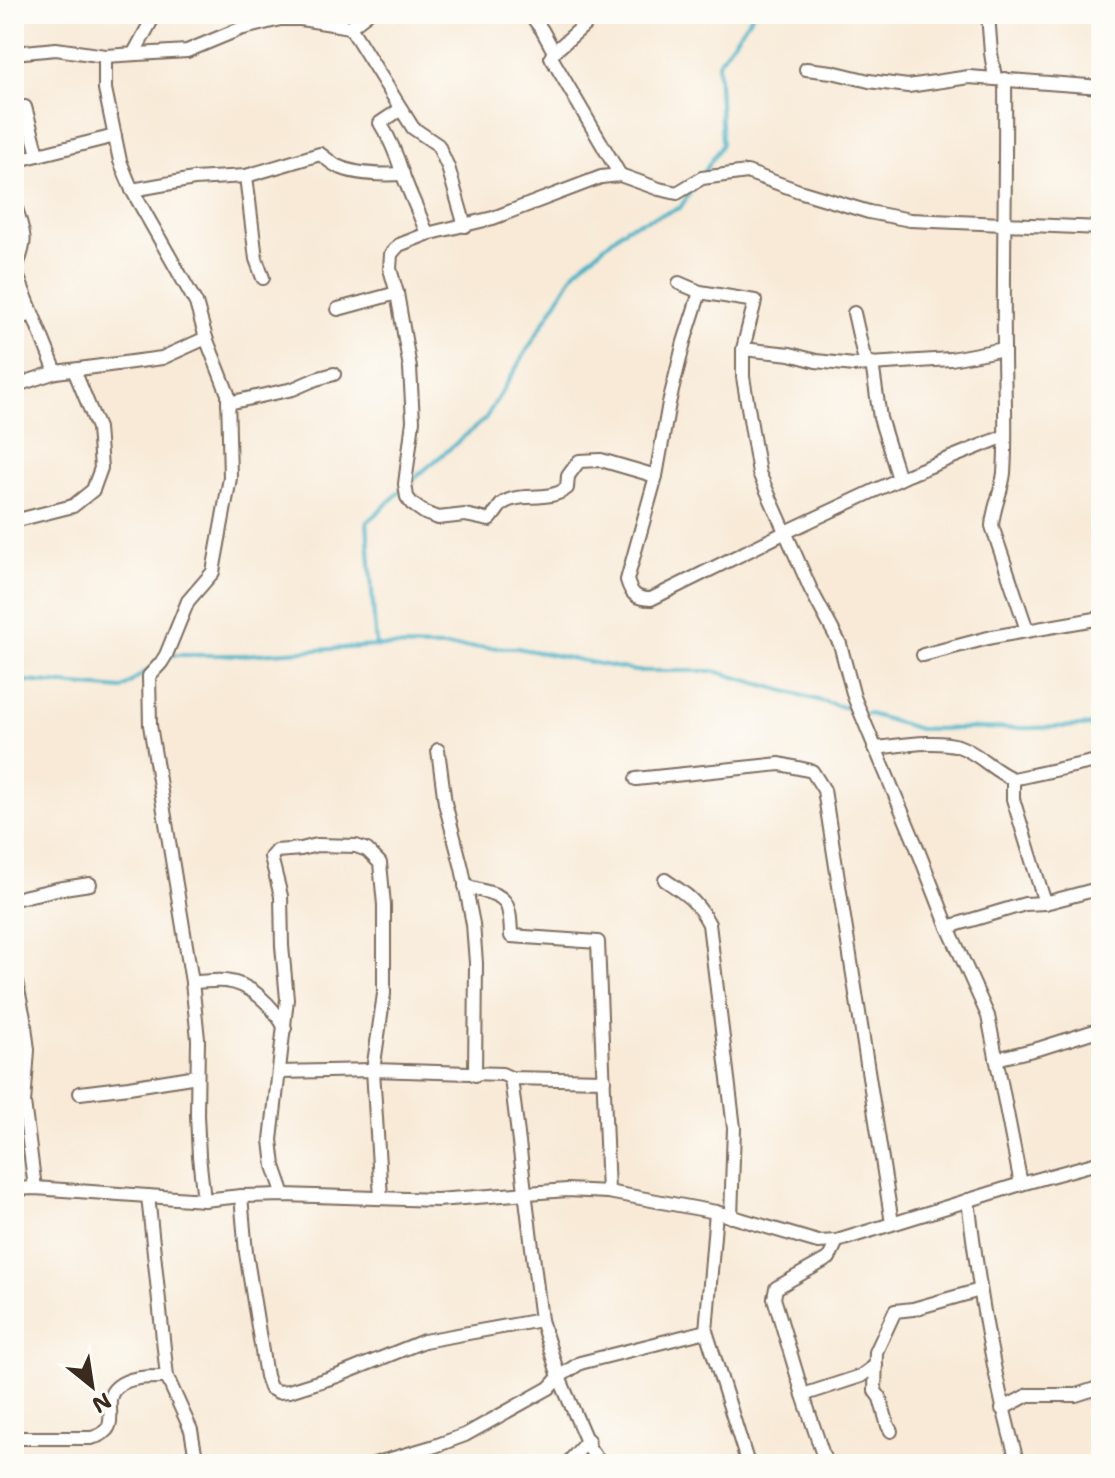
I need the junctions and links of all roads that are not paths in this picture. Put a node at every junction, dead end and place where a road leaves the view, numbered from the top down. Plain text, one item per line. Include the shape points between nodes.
1 (155, 14) edge
2 (367, 14) edge
3 (530, 14) edge
4 (597, 14) edge
5 (988, 14) edge
6 (350, 27) junction
7 (554, 52) junction
8 (14, 53) edge
9 (134, 53) junction
10 (105, 56) junction
11 (806, 69) dead end
12 (1000, 79) junction
13 (1101, 87) edge
14 (25, 107) dead end
15 (401, 109) junction
16 (115, 136) junction
17 (603, 147) junction
18 (38, 154) junction
19 (14, 161) edge
20 (403, 174) junction
21 (620, 175) junction
22 (246, 176) junction
23 (601, 177) junction
24 (132, 190) junction
25 (14, 202) edge
26 (1006, 225) junction
27 (465, 226) junction
28 (1101, 228) edge
29 (427, 234) junction
30 (14, 270) edge
31 (263, 278) dead end
32 (679, 283) dead end
33 (700, 292) junction
34 (397, 293) junction
35 (338, 309) dead end
36 (854, 313) dead end
37 (32, 314) junction
38 (14, 320) edge
39 (206, 338) junction
40 (743, 349) junction
41 (1004, 349) junction
42 (869, 363) junction
43 (74, 370) junction
44 (56, 372) junction
45 (334, 374) dead end
46 (14, 386) edge
47 (228, 403) junction
48 (1005, 436) junction
49 (656, 476) junction
50 (899, 479) junction
51 (14, 521) edge
52 (786, 532) junction
53 (1101, 618) edge
54 (1027, 630) junction
55 (923, 655) dead end
56 (874, 748) junction
57 (438, 750) dead end
58 (1101, 760) edge
59 (636, 779) dead end
60 (1013, 779) junction
61 (665, 880) dead end
62 (90, 884) dead end
63 (465, 886) junction
64 (1101, 888) edge
65 (14, 899) edge
66 (1045, 903) junction
67 (948, 927) junction
68 (14, 971) edge
69 (192, 982) junction
70 (285, 1028) junction
71 (1101, 1029) edge
72 (996, 1059) junction
73 (373, 1070) junction
74 (279, 1072) junction
75 (475, 1075) junction
76 (197, 1076) junction
77 (511, 1078) junction
78 (604, 1080) junction
79 (80, 1093) dead end
80 (1100, 1162) edge
81 (1101, 1176) edge
82 (1021, 1184) junction
83 (35, 1188) junction
84 (14, 1189) edge
85 (608, 1192) junction
86 (525, 1194) junction
87 (284, 1195) junction
88 (148, 1196) junction
89 (241, 1196) junction
90 (381, 1198) junction
91 (204, 1200) junction
92 (968, 1200) junction
93 (716, 1212) junction
94 (731, 1217) junction
95 (892, 1223) junction
96 (837, 1241) junction
97 (980, 1290) junction
98 (541, 1320) junction
99 (706, 1331) junction
100 (876, 1365) junction
101 (167, 1377) junction
102 (559, 1377) junction
103 (1101, 1387) edge
104 (803, 1395) junction
105 (1002, 1409) junction
106 (891, 1431) dead end
107 (14, 1438) edge
108 (588, 1440) junction
109 (403, 1460) edge
110 (197, 1464) edge
111 (374, 1464) edge
112 (567, 1464) edge
113 (604, 1464) edge
114 (748, 1464) edge
115 (826, 1464) edge
116 (1018, 1464) edge

1 - 9 street
2 - 6 street
3 - 7 street
4 - 7 street
5 - 12 street via 991,53
6 - 9 street via 280,19 187,51
6 - 15 street
7 - 17 street via 551,57
8 - 10 street via 56,49
9 - 10 street
10 - 16 street via 105,89
11 - 12 street via 908,86 969,77
12 - 13 street
12 - 26 street
14 - 18 street
15 - 20 street via 380,123
15 - 27 street via 413,128 438,145
16 - 18 street
16 - 24 street
17 - 21 street
17 - 23 street
18 - 19 street
20 - 22 street via 338,166 320,154
20 - 29 street
21 - 23 street
21 - 26 street via 677,193 702,178 747,172 869,212 910,220
22 - 24 street
22 - 31 street
23 - 27 street
24 - 39 street via 196,303
25 - 30 street via 25,237
26 - 28 street
26 - 41 street
27 - 29 street
29 - 34 street via 391,254
30 - 37 street
32 - 33 street
33 - 40 street via 755,301
33 - 49 street
34 - 35 street
34 - 49 street via 410,368 413,421 405,484 412,504 438,518 465,515 489,520 513,499 558,495 579,461 601,460
36 - 42 street
37 - 38 street
37 - 44 street
39 - 43 street via 162,358
39 - 47 street
40 - 42 street
40 - 52 street via 759,473
41 - 42 street via 951,359
41 - 48 street
42 - 50 street
43 - 44 street
43 - 51 street via 98,428 101,468 93,490 73,506
44 - 46 street
45 - 47 street
47 - 69 street via 230,478 213,572 188,601 166,655 148,682 150,725
48 - 50 street
48 - 54 street via 1001,494 992,526
49 - 52 street via 627,580 639,599 651,599
50 - 52 street
52 - 56 street via 840,644
53 - 54 street
54 - 55 street
56 - 60 street via 957,746
56 - 67 street
57 - 63 street
58 - 60 street
59 - 95 street via 780,764 812,771 824,790
60 - 66 street via 1013,799
61 - 94 street via 700,907 709,924 734,1128
62 - 65 street
63 - 75 street via 476,963
63 - 78 street via 504,900 511,936 598,942
64 - 66 street
66 - 67 street
67 - 72 street via 988,1016
68 - 83 street via 28,1050 24,1103
69 - 70 street via 245,986
69 - 76 street
70 - 73 street via 281,896 271,857 276,851 317,845 367,850 380,863 384,905 384,994
70 - 74 street
71 - 72 street
72 - 82 street
73 - 74 street
73 - 75 street
73 - 90 street
74 - 87 street via 271,1140
75 - 77 street
76 - 79 street
76 - 91 street
77 - 78 street
77 - 86 street
78 - 85 street
80 - 81 street
80 - 82 street
82 - 92 street
83 - 84 street
83 - 88 street
85 - 86 street
85 - 93 street
86 - 90 street
86 - 98 street
87 - 89 street
87 - 90 street
88 - 91 street
88 - 101 street
89 - 91 street
89 - 98 street via 266,1376 278,1392 337,1376 424,1341
92 - 95 street
92 - 97 street
93 - 94 street
93 - 99 street
94 - 96 street via 818,1242
95 - 96 street
96 - 104 street via 829,1258 776,1288 774,1298
97 - 100 street via 895,1311 876,1352
97 - 105 street
98 - 102 street
99 - 102 street via 580,1363
99 - 114 street
100 - 104 street via 861,1376
100 - 106 street via 875,1391
101 - 107 street via 118,1385 111,1394 111,1421 102,1435
101 - 110 street via 191,1430
102 - 108 street
102 - 109 street via 549,1388 465,1435
103 - 105 street via 1076,1395 1028,1395
104 - 115 street
105 - 116 street
108 - 112 street
108 - 113 street
109 - 111 street

